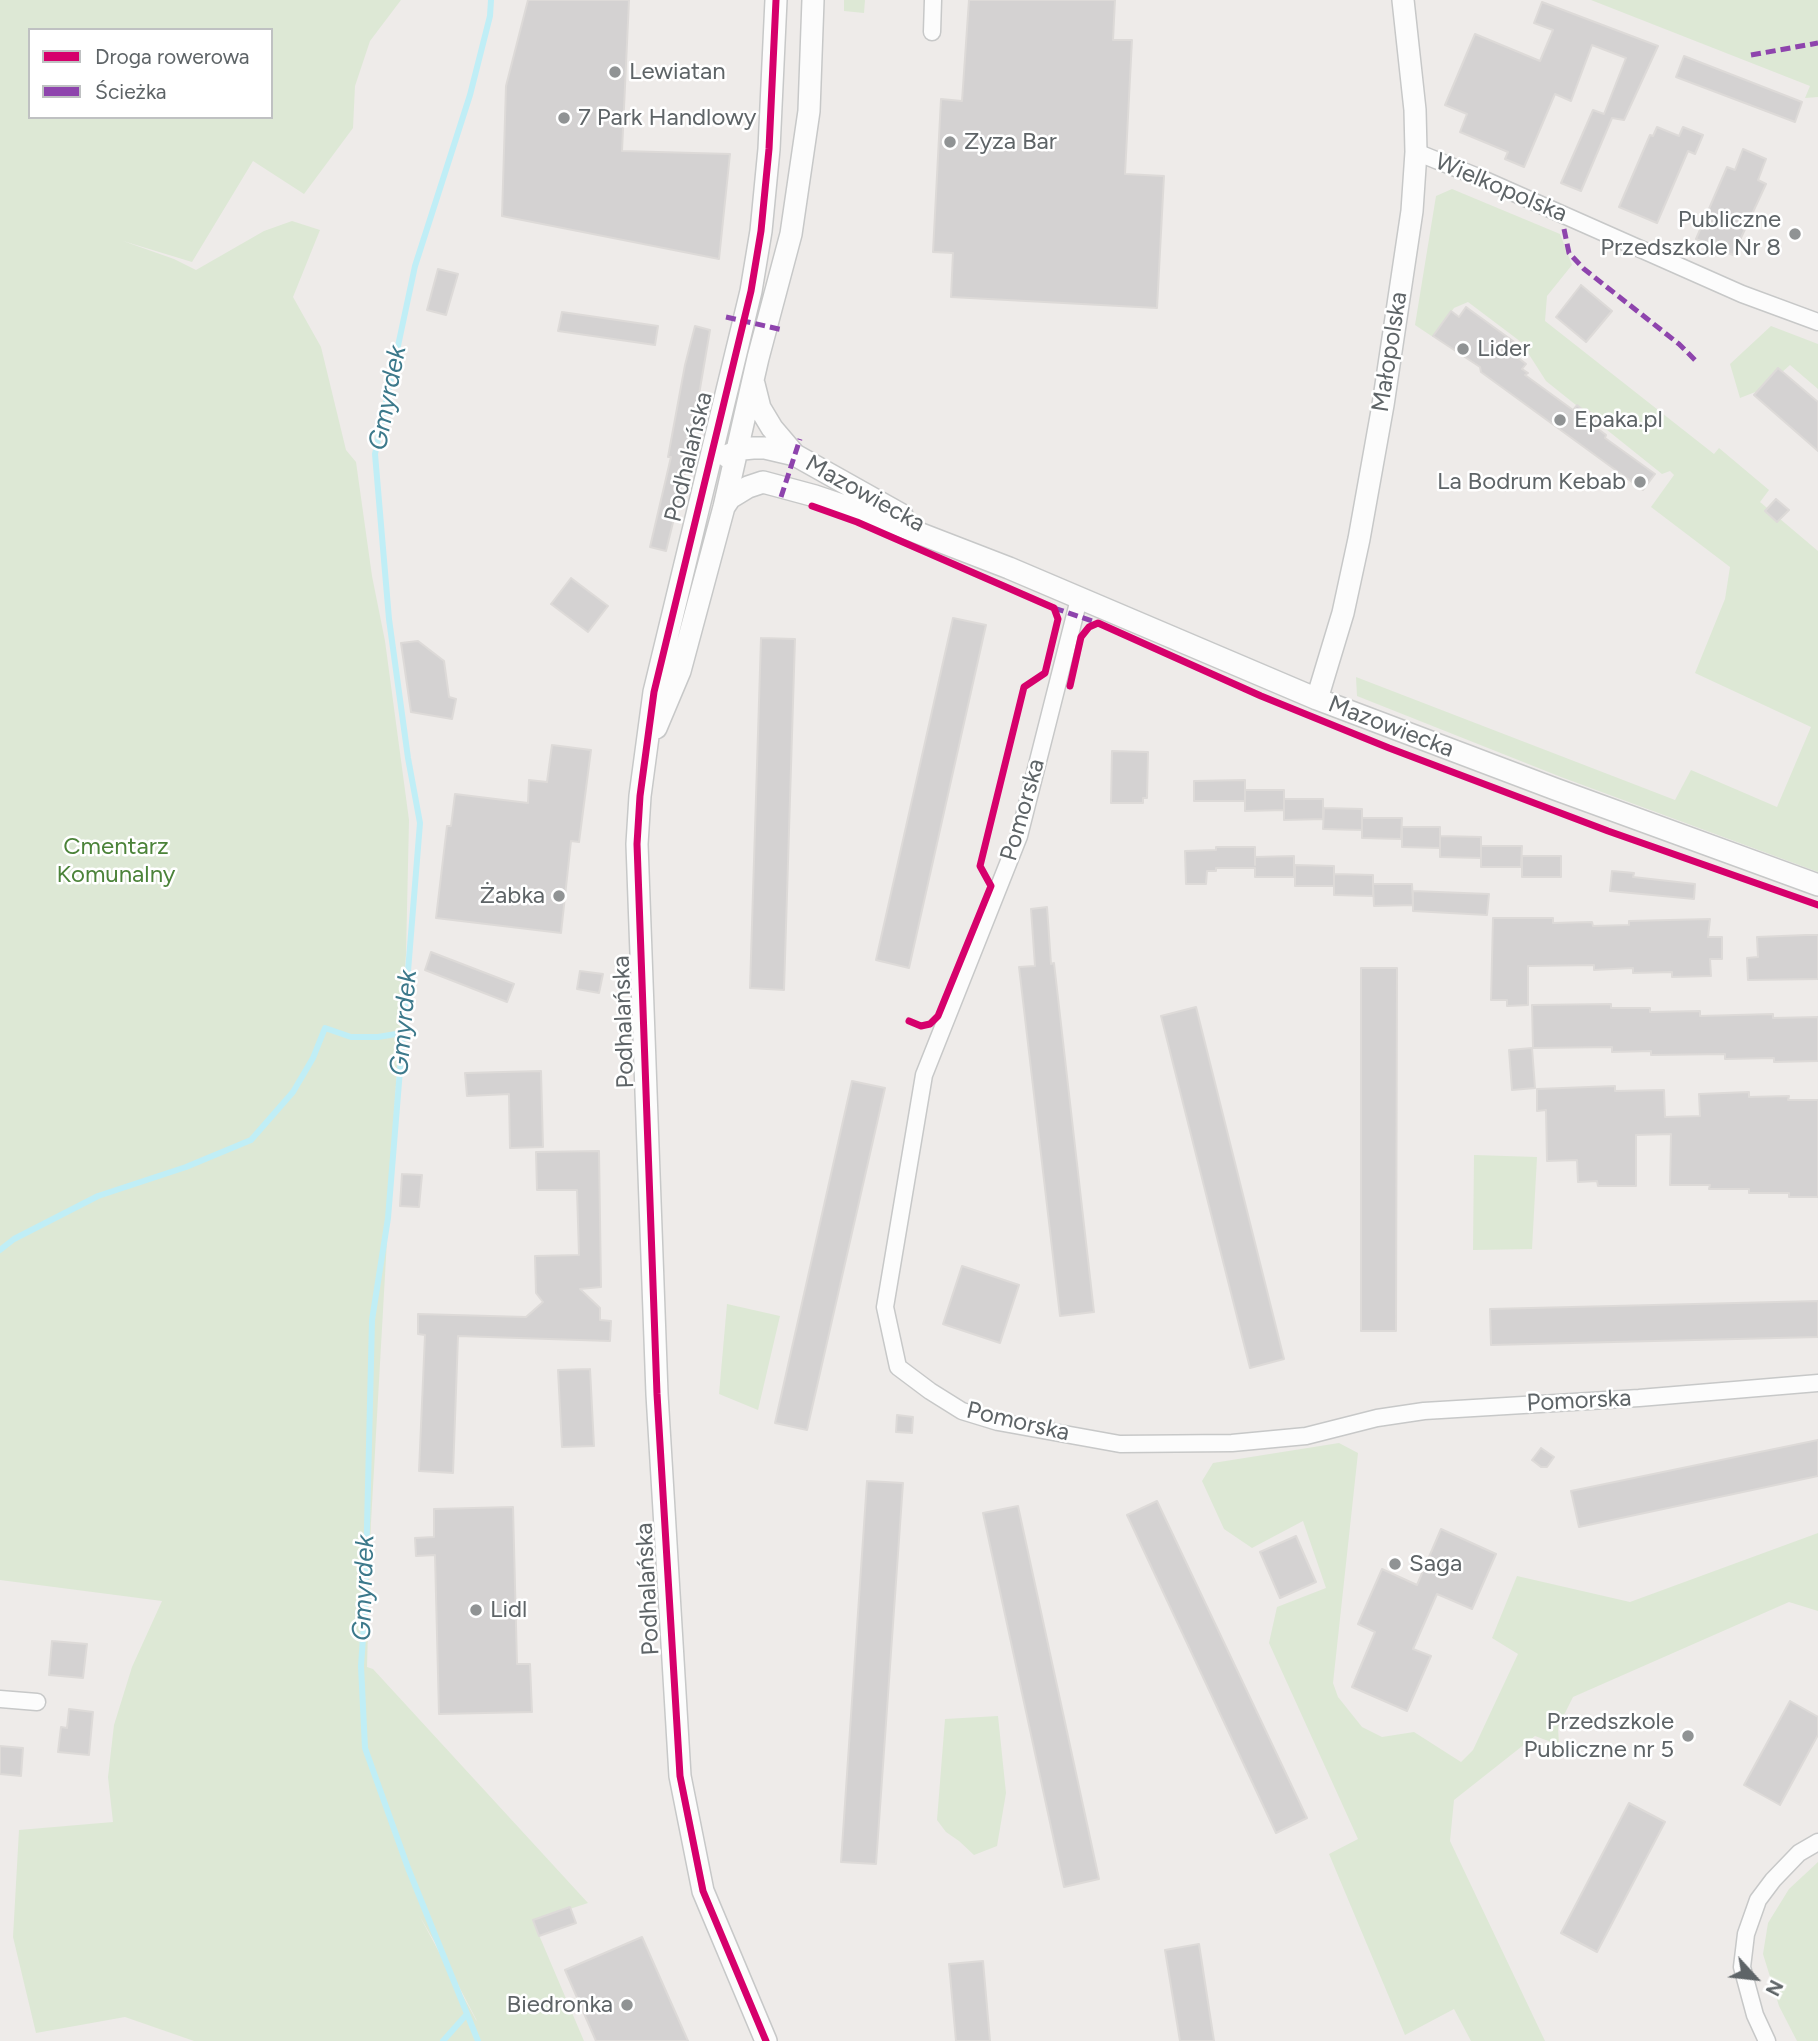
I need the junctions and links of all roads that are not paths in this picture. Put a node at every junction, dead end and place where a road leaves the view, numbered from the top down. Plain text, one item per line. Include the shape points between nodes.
1 (776, 0) edge
2 (813, 0) edge
3 (933, 0) edge
4 (1403, 0) edge
5 (932, 32) dead end
6 (1416, 152) junction
7 (1817, 320) edge
8 (754, 377) junction
9 (720, 415) junction
10 (737, 452) junction
11 (796, 455) junction
12 (705, 475) junction
13 (763, 482) junction
14 (724, 507) junction
15 (971, 554) junction
16 (1079, 599) junction
17 (1317, 699) junction
18 (646, 753) junction
19 (1818, 885) edge
20 (1818, 1383) edge
21 (0, 1699) edge
22 (37, 1702) dead end
23 (1818, 1842) edge
24 (766, 2041) edge
25 (1767, 2041) edge

1 - 9 street, Podhalańska via 761,231
2 - 8 street, Podhalańska via 800,180 791,234
3 - 5 street
4 - 6 street, Małopolska
6 - 7 street, Wielkopolska via 1742,294
6 - 17 street, Małopolska via 1410,224 1370,479 1343,613
8 - 10 street, Podhalańska
8 - 11 street, Mazowiecka via 760,408
9 - 10 street via 728,441
9 - 12 street, Podhalańska
10 - 11 street, Mazowiecka via 765,448
10 - 12 street, Mazowiecka via 717,459
10 - 13 street
10 - 14 street, Podhalańska
11 - 15 street, Mazowiecka
12 - 18 street, Podhalańska via 654,691
13 - 14 street via 730,498
13 - 15 street, Mazowiecka via 877,517
14 - 18 street, Podhalańska via 680,671
15 - 16 street, Mazowiecka
16 - 17 street, Mazowiecka
16 - 20 street, Pomorska via 1019,836 924,1075 885,1307 898,1367 962,1411 1120,1444 1306,1436 1424,1411
17 - 19 street, Mazowiecka
18 - 24 street, Podhalańska via 637,844 657,1394 680,1776 703,1891
21 - 22 street
23 - 25 street via 1799,1853 1773,1880 1758,1900 1746,1934 1742,1967

